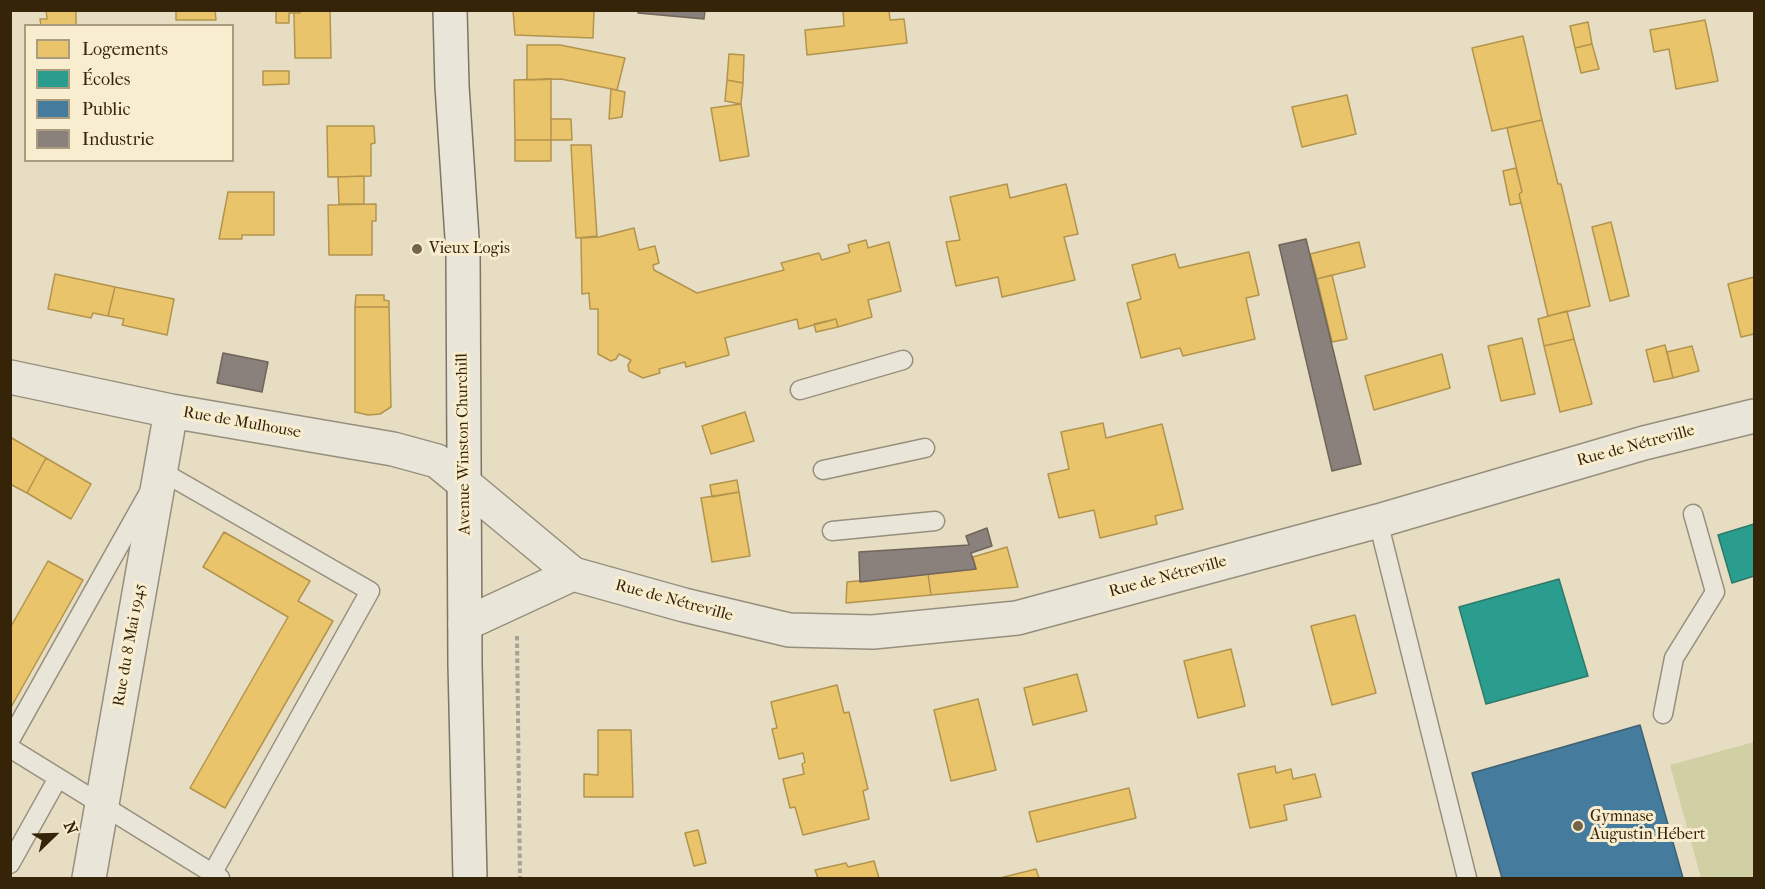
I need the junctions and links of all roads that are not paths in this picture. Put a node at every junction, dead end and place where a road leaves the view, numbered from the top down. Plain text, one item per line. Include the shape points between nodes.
1 (450, 10) edge
2 (903, 360) dead end
3 (10, 377) edge
4 (800, 390) dead end
5 (171, 411) junction
6 (1755, 416) edge
7 (925, 448) dead end
8 (823, 470) dead end
9 (161, 471) junction
10 (465, 484) junction
11 (1693, 514) dead end
12 (1378, 521) junction
13 (935, 522) dead end
14 (832, 531) dead end
15 (573, 574) junction
16 (465, 624) junction
17 (1663, 714) dead end
18 (10, 740) edge
19 (10, 748) edge
20 (58, 778) junction
21 (101, 806) junction
22 (10, 864) edge
23 (216, 876) edge
24 (89, 879) edge
25 (470, 879) edge
26 (1467, 879) edge

1 - 10 street, Avenue Winston Churchill via 463,253
2 - 4 lane
3 - 5 street, Rue de Mulhouse
5 - 9 street, Rue du 8 Mai 1945
5 - 10 street, Rue de Mulhouse via 393,449 437,461
6 - 12 street, Rue de Nétreville via 1644,443
7 - 8 lane
9 - 18 lane
9 - 21 street, Rue du 8 Mai 1945
9 - 23 lane via 370,591
10 - 15 street, Rue de Nétreville
10 - 16 street, Avenue Winston Churchill
11 - 17 lane via 1715,592 1674,658
12 - 15 street, Rue de Nétreville via 1017,618 873,632 789,630
12 - 26 lane
13 - 14 lane
15 - 16 street
16 - 25 street, Avenue Winston Churchill
19 - 20 lane
20 - 21 lane
20 - 22 lane
21 - 23 lane
21 - 24 street, Rue du 8 Mai 1945

